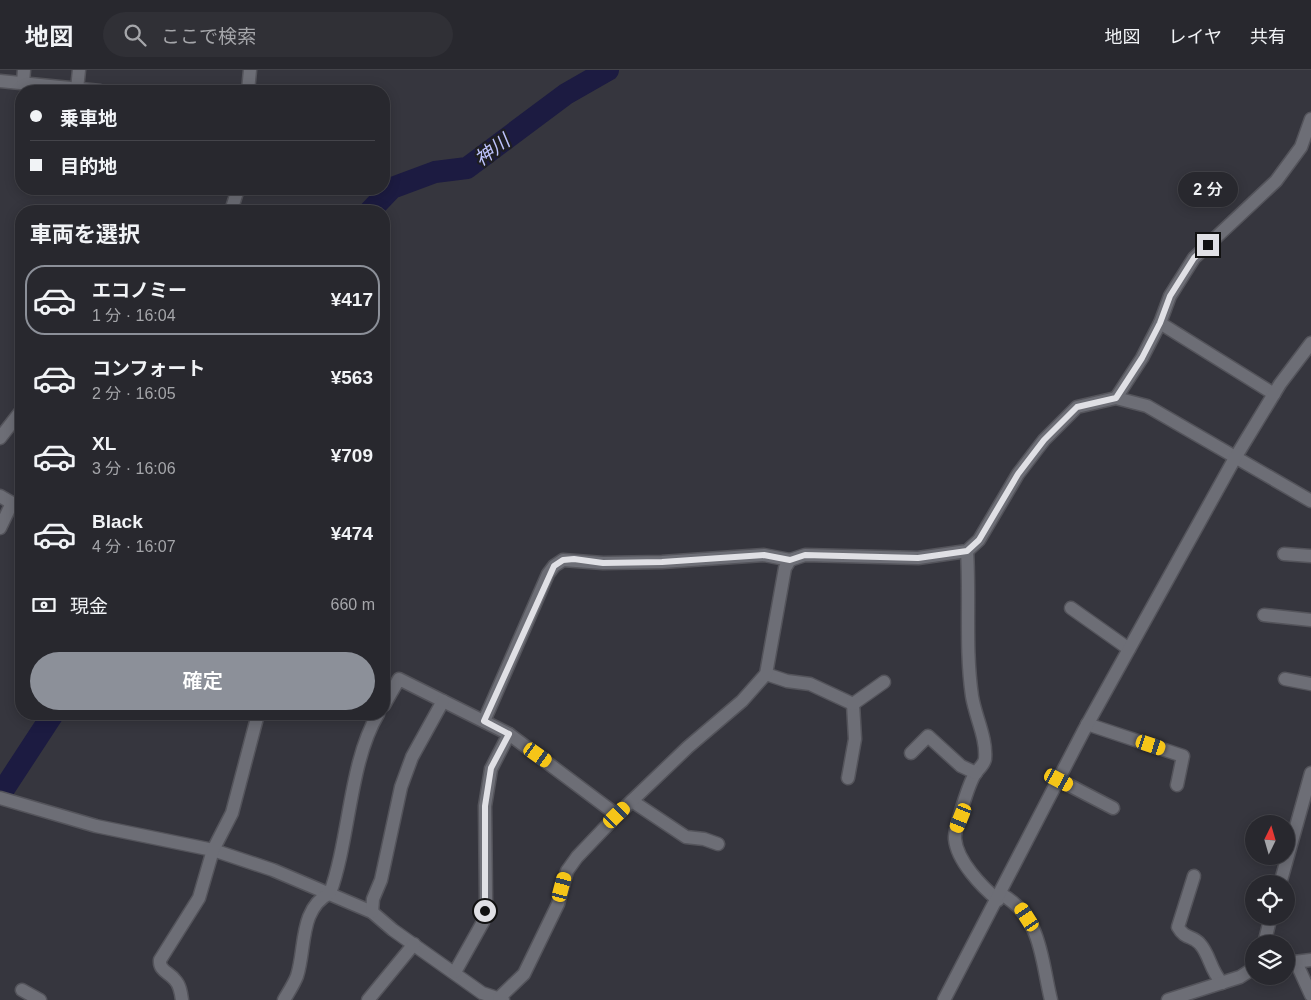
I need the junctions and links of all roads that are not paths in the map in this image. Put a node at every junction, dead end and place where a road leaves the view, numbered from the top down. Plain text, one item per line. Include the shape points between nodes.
1 (79, 70) edge
2 (250, 70) edge
3 (23, 76) edge
4 (0, 81) edge
5 (60, 85) edge
6 (77, 85) edge
7 (249, 85) edge
8 (1311, 119) edge
9 (1301, 147) junction
10 (1311, 156) edge
11 (1160, 323) junction
12 (1311, 343) edge
13 (1274, 394) junction
14 (1116, 398) junction
15 (15, 419) edge
16 (0, 438) edge
17 (1235, 458) junction
18 (0, 496) edge
19 (1311, 501) edge
20 (0, 528) edge
21 (967, 551) junction
22 (1284, 554) dead end
23 (1311, 556) edge
24 (790, 560) junction
25 (1071, 608) dead end
26 (1264, 615) dead end
27 (1311, 620) edge
28 (1129, 649) junction
29 (766, 674) junction
30 (1285, 679) dead end
31 (884, 682) dead end
32 (1311, 684) edge
33 (390, 695) edge
34 (443, 701) junction
35 (853, 704) junction
36 (256, 720) edge
37 (376, 720) edge
38 (484, 721) junction
39 (1087, 724) junction
40 (509, 734) junction
41 (911, 753) dead end
42 (976, 773) junction
43 (1311, 773) edge
44 (848, 778) dead end
45 (1059, 780) junction
46 (1177, 785) dead end
47 (0, 798) edge
48 (632, 801) junction
49 (1113, 808) dead end
50 (617, 815) junction
51 (718, 844) dead end
52 (213, 850) junction
53 (1283, 875) edge
54 (1194, 876) dead end
55 (330, 893) junction
56 (999, 897) junction
57 (372, 912) junction
58 (414, 944) junction
59 (1311, 960) edge
60 (1295, 962) edge
61 (1295, 968) edge
62 (454, 972) junction
63 (1245, 974) edge
64 (1222, 983) junction
65 (22, 990) dead end
66 (1311, 994) edge
67 (479, 996) edge
68 (501, 999) edge
69 (40, 1000) edge
70 (182, 1000) edge
71 (284, 1000) edge
72 (368, 1000) edge
73 (944, 1000) edge
74 (1051, 1000) edge
75 (1168, 1000) edge

1 - 6 street
2 - 7 street
3 - 4 street
3 - 5 street
8 - 9 street
9 - 10 street
9 - 11 street via 1276,181 1194,258 1170,296
11 - 13 street
11 - 14 street
12 - 13 street
13 - 17 street
14 - 17 street via 1147,406
14 - 21 street via 1077,407 1044,440 1018,474 979,540
15 - 16 street
17 - 19 street
17 - 28 street
18 - 20 street via 12,503
21 - 24 street via 918,558 805,555
21 - 42 street via 972,697 980,723 985,760
22 - 23 street
24 - 29 street via 784,568
24 - 38 street via 764,555 662,562 563,560 548,574
25 - 28 street
26 - 27 street
28 - 39 street
29 - 35 street via 810,684
29 - 48 street via 742,701
30 - 32 street
31 - 35 street
33 - 34 street via 399,679
34 - 38 street
34 - 57 street via 412,757 401,787
35 - 44 street via 855,739
36 - 52 street via 232,813
37 - 55 street via 360,762 339,868
38 - 40 street
39 - 45 street
39 - 46 street via 1184,756
40 - 50 street
40 - 62 street via 491,768 485,806 486,900 483,922
41 - 42 street via 928,736 961,766
42 - 56 street via 966,790 954,839 980,886
43 - 53 street
45 - 49 street
45 - 56 street
47 - 52 street via 96,826
48 - 50 street
48 - 51 street via 686,837 704,838
50 - 68 street via 567,870 558,904 524,974
52 - 55 street
52 - 70 street via 199,898 160,960 163,970 175,979
54 - 64 street via 1178,927 1183,935 1202,946 1213,973
55 - 57 street
55 - 71 street via 320,898 311,911 303,936 297,976
56 - 73 street
56 - 74 street via 1020,907 1034,928
57 - 58 street
58 - 62 street
58 - 72 street
59 - 60 street
61 - 66 street
62 - 67 street
63 - 64 street
64 - 75 street
65 - 69 street
67 - 68 street

